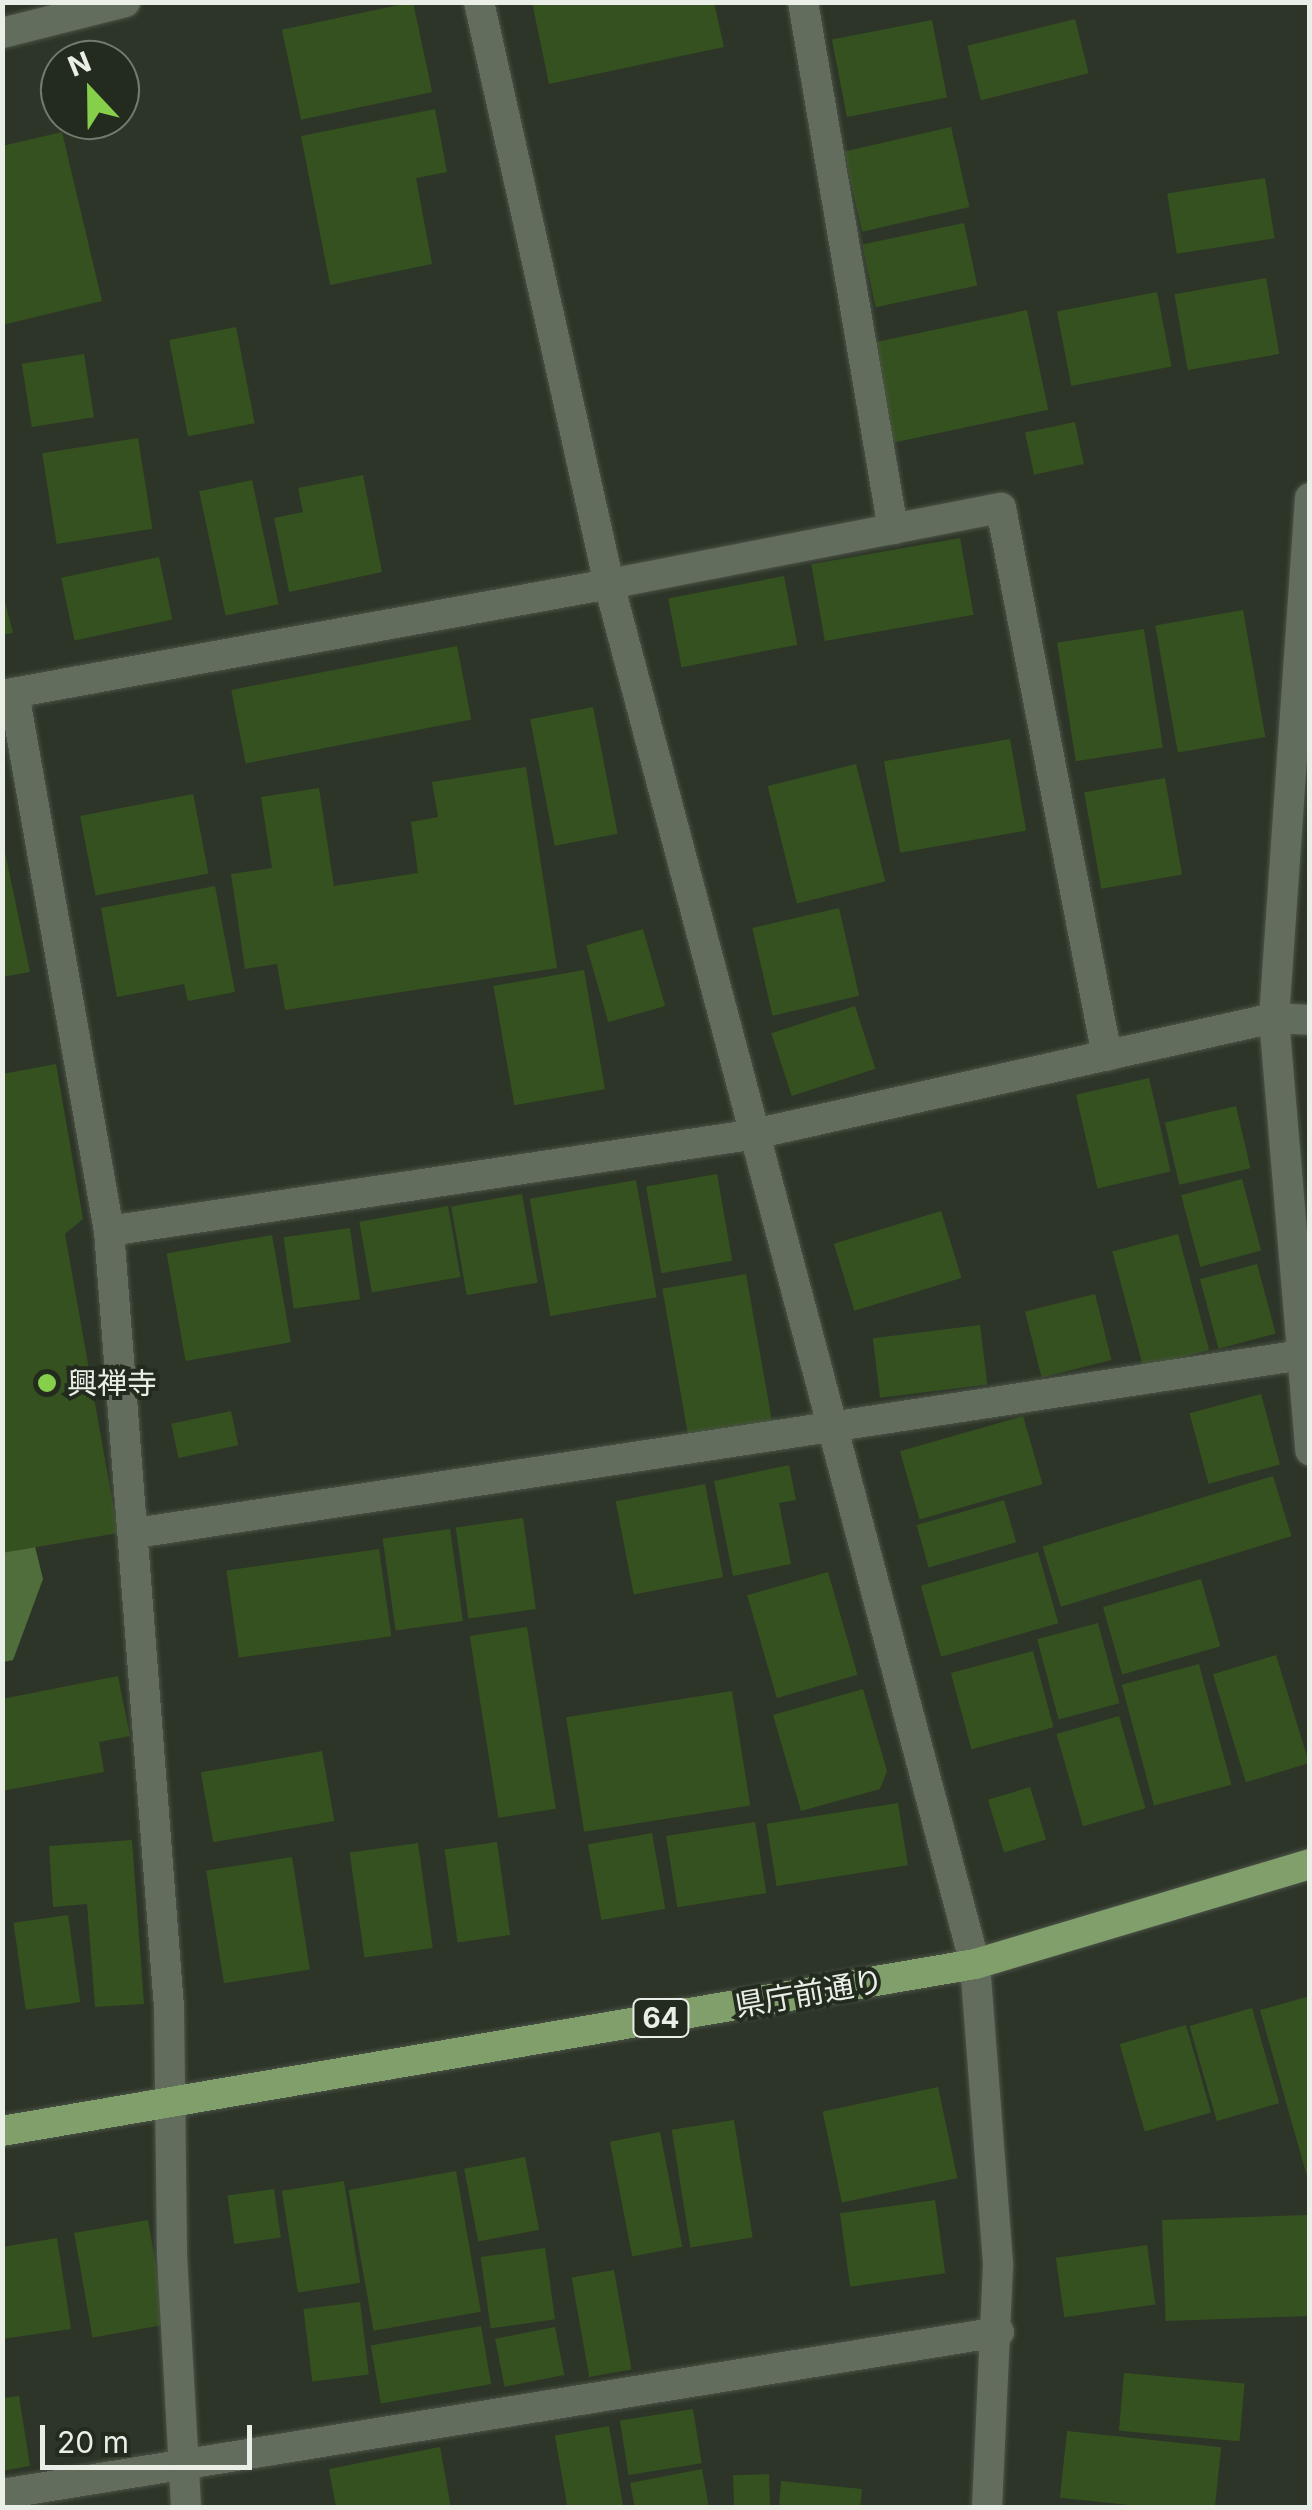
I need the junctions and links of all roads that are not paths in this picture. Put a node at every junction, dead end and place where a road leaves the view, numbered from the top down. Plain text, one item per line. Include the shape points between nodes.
1 (125, 2) edge
2 (479, 2) edge
3 (803, 2) edge
4 (2, 32) edge
5 (1310, 498) edge
6 (893, 530) junction
7 (609, 584) junction
8 (8, 694) edge
9 (1274, 1018) junction
10 (1310, 1020) edge
11 (1107, 1056) junction
12 (750, 1135) junction
13 (108, 1231) junction
14 (1302, 1356) junction
15 (830, 1429) junction
16 (1310, 1452) edge
17 (136, 1533) junction
18 (1310, 1864) edge
19 (976, 1964) junction
20 (168, 2104) junction
21 (2, 2131) edge
22 (999, 2332) junction
23 (181, 2464) junction
24 (2, 2494) edge
25 (186, 2508) edge
26 (987, 2508) edge

1 - 4 street
2 - 7 street
3 - 6 street
5 - 9 street
6 - 7 street
6 - 11 street via 1002,508
7 - 8 street
7 - 12 street
8 - 13 street
9 - 10 street
9 - 11 street
9 - 14 street
11 - 12 street
12 - 13 street
12 - 15 street
13 - 17 street
14 - 15 street
14 - 16 street
15 - 17 street
15 - 19 street
17 - 20 street via 169,2008
18 - 19 main road, 県庁前通り / 64
19 - 20 main road, 県庁前通り / 64
19 - 22 street
20 - 21 main road, 県庁前通り / 64
20 - 23 street
22 - 23 street
22 - 26 street
23 - 24 street
23 - 25 street

